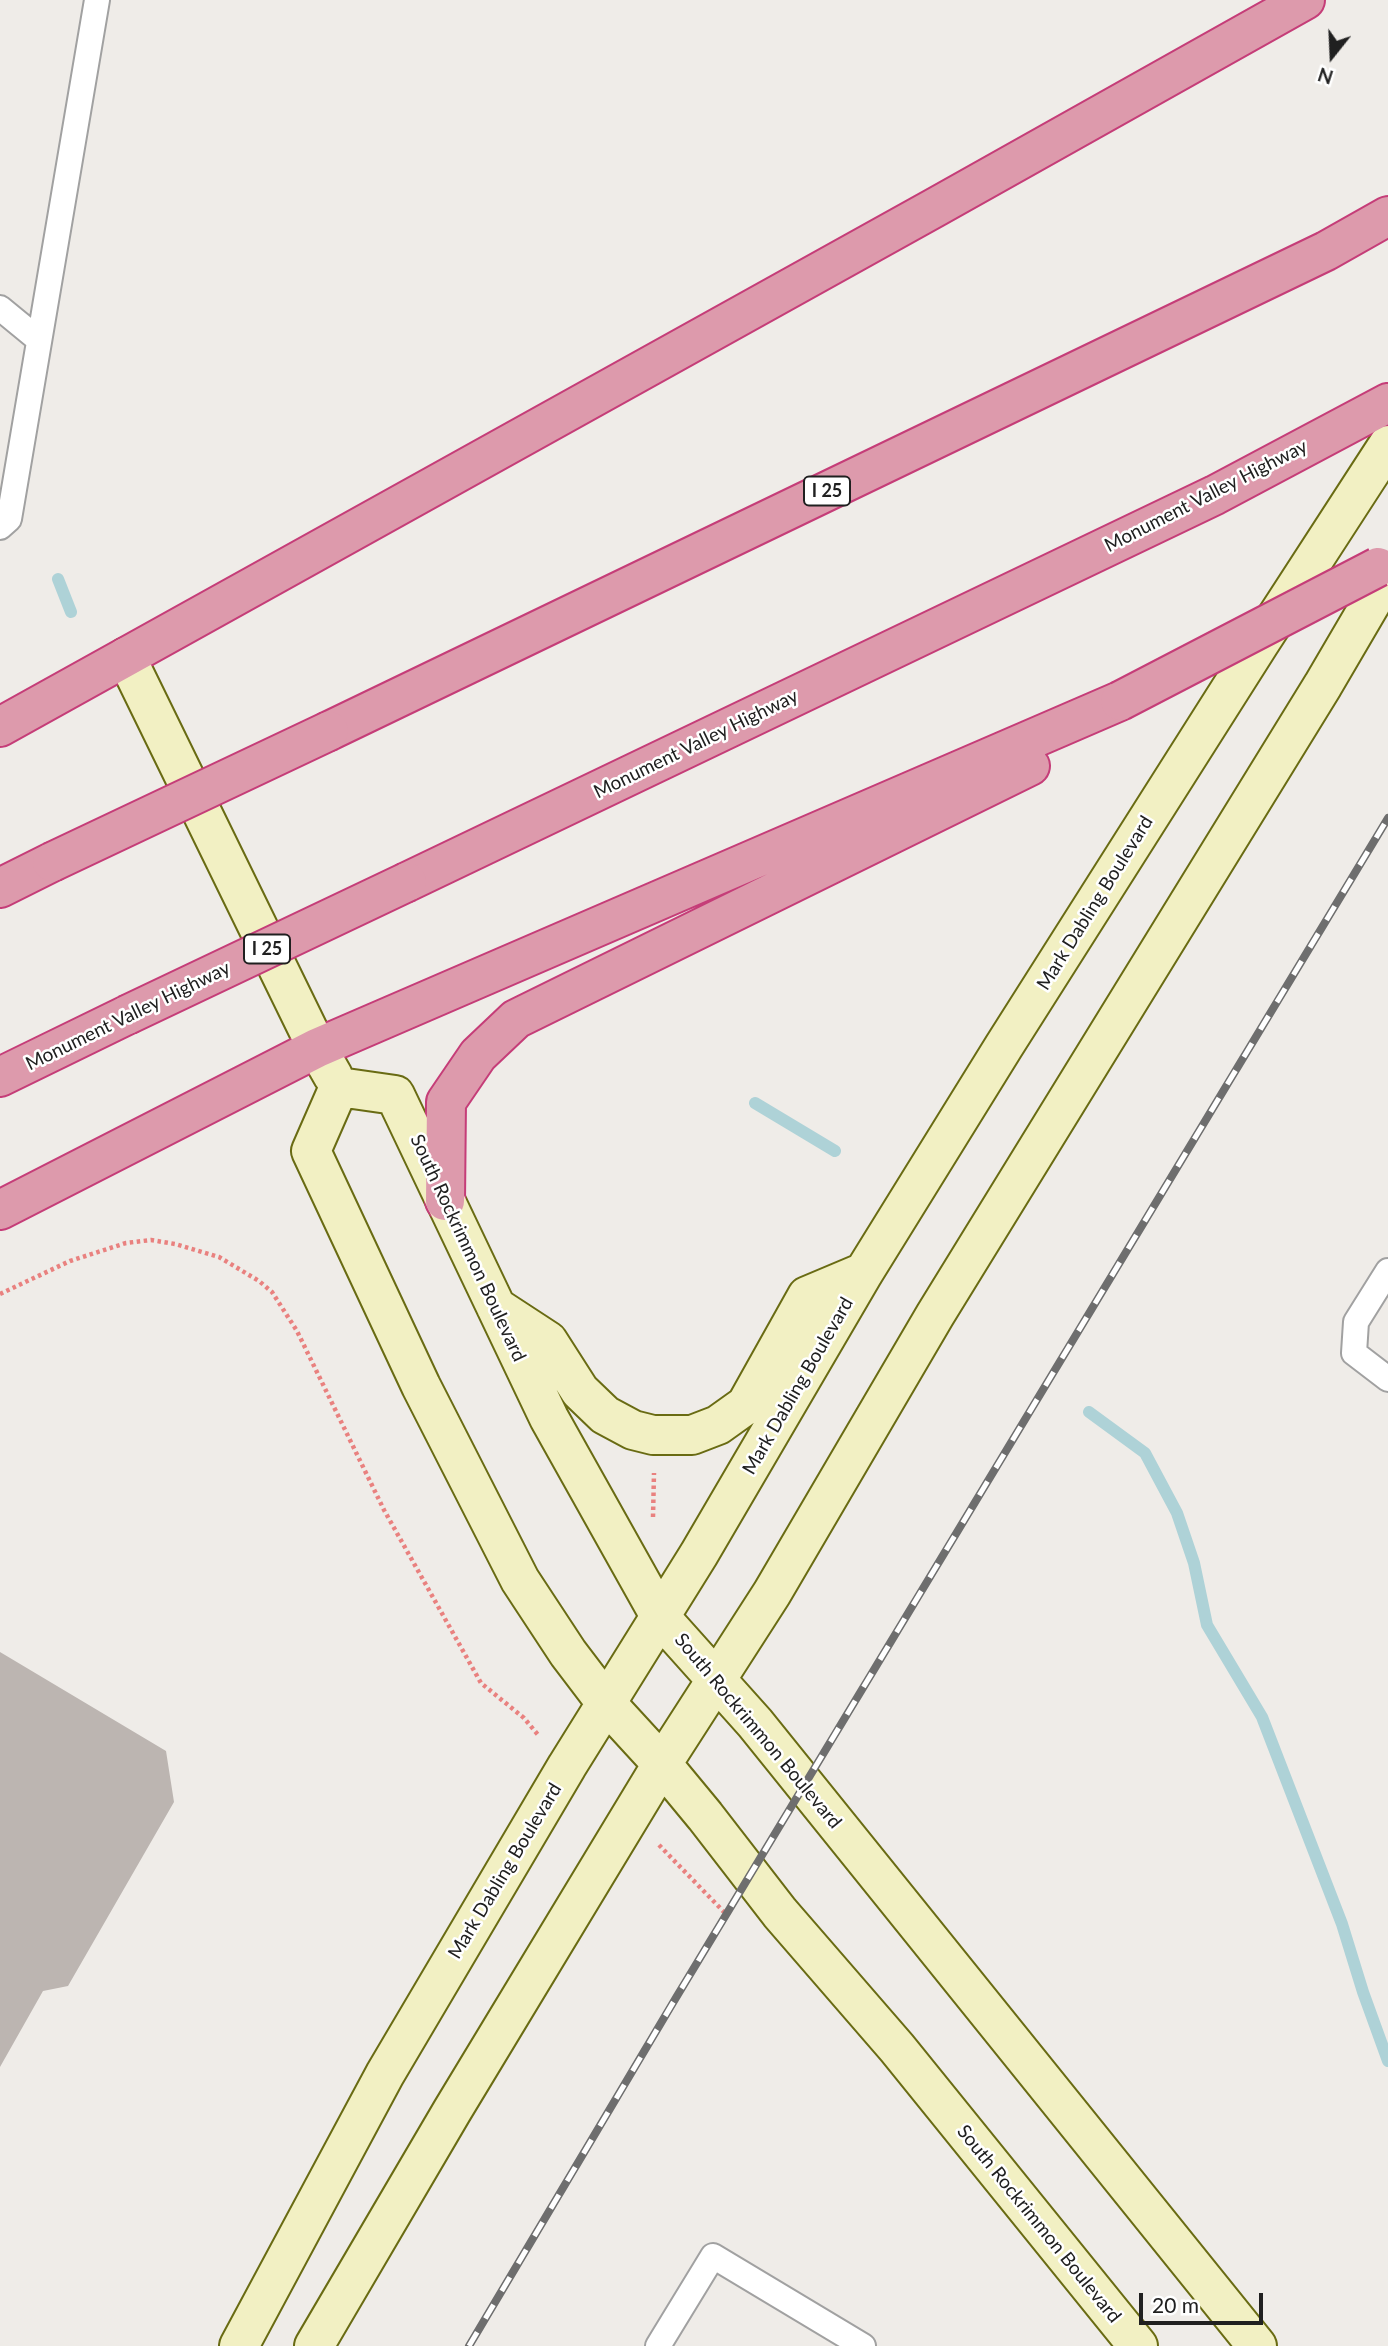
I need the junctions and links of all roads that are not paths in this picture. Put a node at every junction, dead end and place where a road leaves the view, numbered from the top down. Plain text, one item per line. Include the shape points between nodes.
1 (97, 0) edge
2 (1305, 0) edge
3 (1388, 215) edge
4 (0, 308) edge
5 (39, 340) junction
6 (1388, 403) edge
7 (1388, 445) edge
8 (7, 481) edge
9 (0, 527) edge
10 (1388, 562) edge
11 (1388, 574) edge
12 (126, 657) junction
13 (0, 727) edge
14 (1026, 755) junction
15 (0, 888) edge
16 (317, 1048) junction
17 (0, 1077) edge
18 (339, 1087) junction
19 (445, 1201) junction
20 (0, 1210) edge
21 (1388, 1271) edge
22 (864, 1272) junction
23 (496, 1307) junction
24 (1388, 1379) edge
25 (661, 1618) junction
26 (717, 1679) junction
27 (606, 1703) junction
28 (662, 1764) junction
29 (239, 2346) edge
30 (314, 2346) edge
31 (658, 2346) edge
32 (863, 2346) edge
33 (1138, 2346) edge
34 (1257, 2346) edge

1 - 5 lane
2 - 12 highway
3 - 15 highway, I 25, bridge via 1326,251
4 - 5 lane
5 - 8 lane
6 - 17 highway, Monument Valley Highway / I 25, bridge via 1215,495
7 - 22 street, Mark Dabling Boulevard
8 - 9 lane via 9,519
10 - 14 highway, bridge
11 - 26 street
12 - 13 highway
12 - 16 street
14 - 16 highway
14 - 19 highway via 516,1018 478,1055 446,1102
16 - 18 street
16 - 20 highway
18 - 19 street, South Rockrimmon Boulevard via 395,1095
18 - 27 street, South Rockrimmon Boulevard via 311,1151 421,1386 520,1580
19 - 23 street, South Rockrimmon Boulevard
21 - 24 lane via 1356,1322 1354,1353
22 - 23 street via 807,1296 746,1405 692,1436 653,1435 605,1415 580,1391 548,1341
22 - 25 street, Mark Dabling Boulevard
23 - 25 street, South Rockrimmon Boulevard via 548,1418
25 - 26 street, South Rockrimmon Boulevard
25 - 27 street, Mark Dabling Boulevard
26 - 28 street
26 - 34 street, South Rockrimmon Boulevard
27 - 28 street, South Rockrimmon Boulevard
27 - 29 street, Mark Dabling Boulevard via 385,2074
28 - 30 street
28 - 33 street, South Rockrimmon Boulevard
31 - 32 lane via 713,2256

